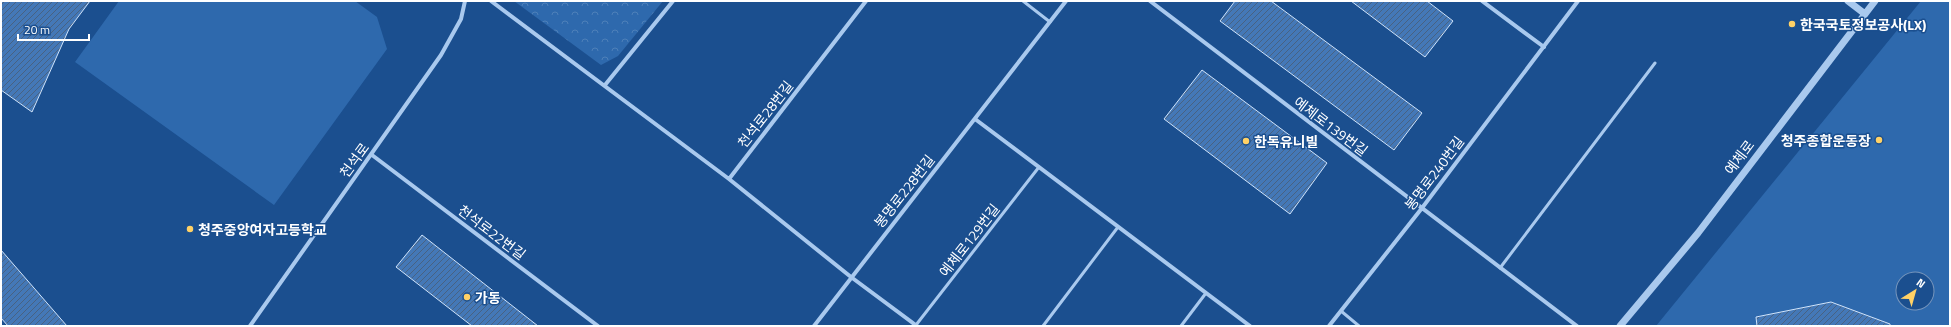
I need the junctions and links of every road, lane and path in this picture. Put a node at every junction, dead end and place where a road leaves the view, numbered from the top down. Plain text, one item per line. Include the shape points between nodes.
1 (465, 1) edge
2 (491, 1) edge
3 (673, 1) edge
4 (866, 1) edge
5 (1024, 1) edge
6 (1066, 1) edge
7 (1150, 1) edge
8 (1482, 1) edge
9 (1578, 1) edge
10 (1848, 1) edge
11 (1875, 1) edge
12 (1865, 14) junction
13 (1050, 22) junction
14 (1544, 47) junction
15 (1655, 63) dead end
16 (605, 85) junction
17 (975, 119) junction
18 (372, 155) junction
19 (1039, 167) junction
20 (728, 179) junction
21 (1422, 208) junction
22 (1118, 227) junction
23 (1500, 268) junction
24 (851, 277) junction
25 (1206, 293) junction
26 (1341, 311) junction
27 (250, 326) edge
28 (598, 326) edge
29 (814, 326) edge
30 (917, 326) edge
31 (1043, 326) edge
32 (1181, 326) edge
33 (1250, 326) edge
34 (1329, 326) edge
35 (1359, 326) edge
36 (1577, 326) edge
37 (1620, 326) edge

1 - 18 street, 천석로 via 461,19 441,55
2 - 16 street, 예체로129번길
3 - 16 street
4 - 20 street, 천석로28번길
5 - 13 lane
6 - 13 street, 봉명로228번길
7 - 21 street, 예체로139번길
8 - 14 street
9 - 14 street, 봉명로240번길
10 - 12 street
11 - 12 street, 예체로
12 - 37 street, 예체로 via 1698,233
13 - 17 street, 봉명로228번길
14 - 21 street, 봉명로240번길
15 - 23 lane
16 - 20 street, 예체로129번길
17 - 19 street
17 - 24 street, 봉명로228번길
18 - 27 street, 천석로
18 - 28 street, 천석로22번길
19 - 22 street
19 - 30 lane, 예체로129번길
20 - 24 street, 예체로129번길
21 - 23 street, 예체로139번길
21 - 26 street, 봉명로240번길
22 - 25 street
22 - 31 lane
23 - 36 street, 예체로139번길
24 - 29 street, 봉명로228번길
24 - 30 street, 예체로129번길
25 - 32 lane
25 - 33 street
26 - 34 street, 봉명로240번길
26 - 35 lane

